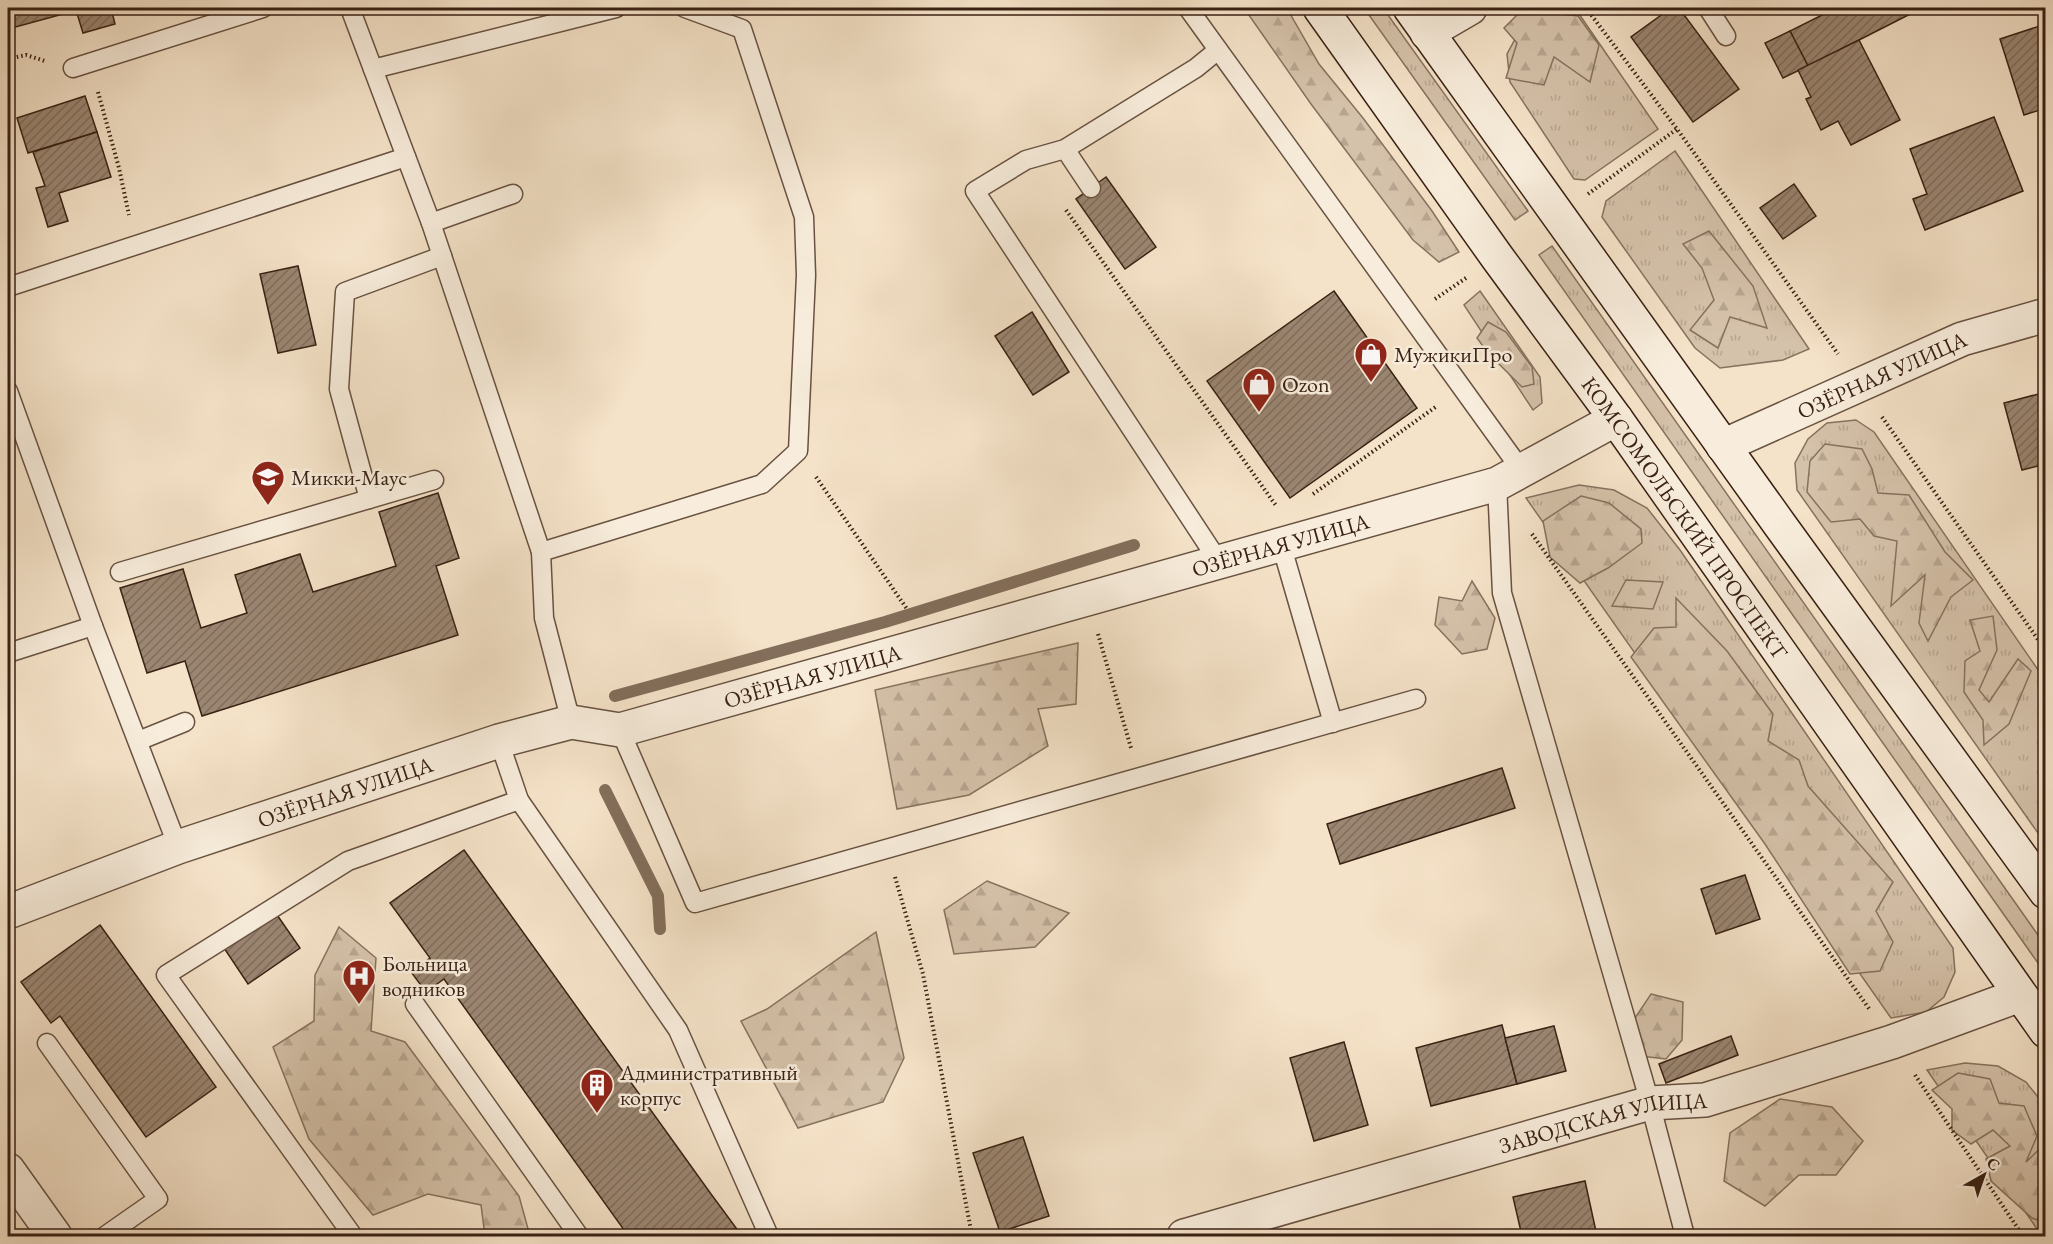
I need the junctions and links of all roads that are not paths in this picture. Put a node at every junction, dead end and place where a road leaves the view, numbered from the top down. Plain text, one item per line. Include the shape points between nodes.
1 (263, 8) edge
2 (350, 8) edge
3 (616, 8) edge
4 (685, 8) edge
5 (1188, 8) edge
6 (1320, 8) edge
7 (1470, 8) edge
8 (1708, 8) edge
9 (1418, 20) edge
10 (1726, 36) dead end
11 (1218, 50) junction
12 (81, 66) road end
13 (373, 69) junction
14 (1065, 149) junction
15 (406, 157) junction
16 (1086, 181) road end
17 (513, 194) dead end
18 (431, 223) junction
19 (442, 256) junction
20 (8, 287) edge
21 (2046, 315) edge
22 (8, 391) edge
23 (1616, 419) junction
24 (1724, 446) junction
25 (1510, 478) junction
26 (434, 480) dead end
27 (369, 499) junction
28 (1281, 544) junction
29 (542, 552) junction
30 (1219, 562) junction
31 (120, 572) dead end
32 (93, 626) junction
33 (8, 653) edge
34 (1416, 699) dead end
35 (185, 722) dead end
36 (570, 722) junction
37 (1333, 723) junction
38 (620, 730) junction
39 (138, 741) junction
40 (499, 741) junction
41 (519, 800) junction
42 (178, 847) junction
43 (2046, 892) edge
44 (8, 912) edge
45 (2020, 995) junction
46 (415, 1004) dead end
47 (2046, 1031) edge
48 (47, 1043) dead end
49 (1650, 1103) junction
50 (8, 1170) edge
51 (55, 1236) edge
52 (105, 1236) edge
53 (353, 1236) edge
54 (579, 1236) edge
55 (769, 1236) edge
56 (1184, 1236) edge
57 (1685, 1236) edge

1 - 12 lane
2 - 13 lane
3 - 13 lane
4 - 29 lane via 742,29 804,218 806,274 798,451 762,484
5 - 11 lane
6 - 23 street, КОМСОМОЛЬСКИЙ ПРОСПЕКТ
7 - 9 street
8 - 10 lane
9 - 24 street
11 - 14 lane via 1196,68
11 - 25 lane
13 - 15 lane
14 - 16 lane
14 - 30 lane via 1026,160 975,191
15 - 18 lane
15 - 20 lane
17 - 18 lane
18 - 19 lane
19 - 27 lane via 345,292 339,389
19 - 29 lane
21 - 24 street, ОЗЁРНАЯ УЛИЦА via 1962,339
22 - 32 lane
23 - 25 street, ОЗЁРНАЯ УЛИЦА
23 - 45 street, КОМСОМОЛЬСКИЙ ПРОСПЕКТ
24 - 43 street
25 - 28 street, ОЗЁРНАЯ УЛИЦА
25 - 49 lane via 1502,593
26 - 27 lane
27 - 31 lane
28 - 30 street, ОЗЁРНАЯ УЛИЦА
28 - 37 lane
29 - 36 lane via 544,618
30 - 38 street, ОЗЁРНАЯ УЛИЦА
32 - 33 lane
32 - 39 lane
34 - 37 lane
35 - 39 lane
36 - 38 street, ОЗЁРНАЯ УЛИЦА
36 - 40 street, ОЗЁРНАЯ УЛИЦА
37 - 38 lane via 695,903
39 - 42 lane
40 - 41 lane
40 - 42 street, ОЗЁРНАЯ УЛИЦА
41 - 53 lane via 348,861 166,975
41 - 55 lane via 678,1030
42 - 44 street, ОЗЁРНАЯ УЛИЦА
45 - 47 street, КОМСОМОЛЬСКИЙ ПРОСПЕКТ
45 - 49 street, ЗАВОДСКАЯ УЛИЦА via 1892,1042 1705,1100
46 - 54 lane
48 - 52 lane via 158,1199
49 - 56 street, ЗАВОДСКАЯ УЛИЦА
49 - 57 lane
50 - 51 street

